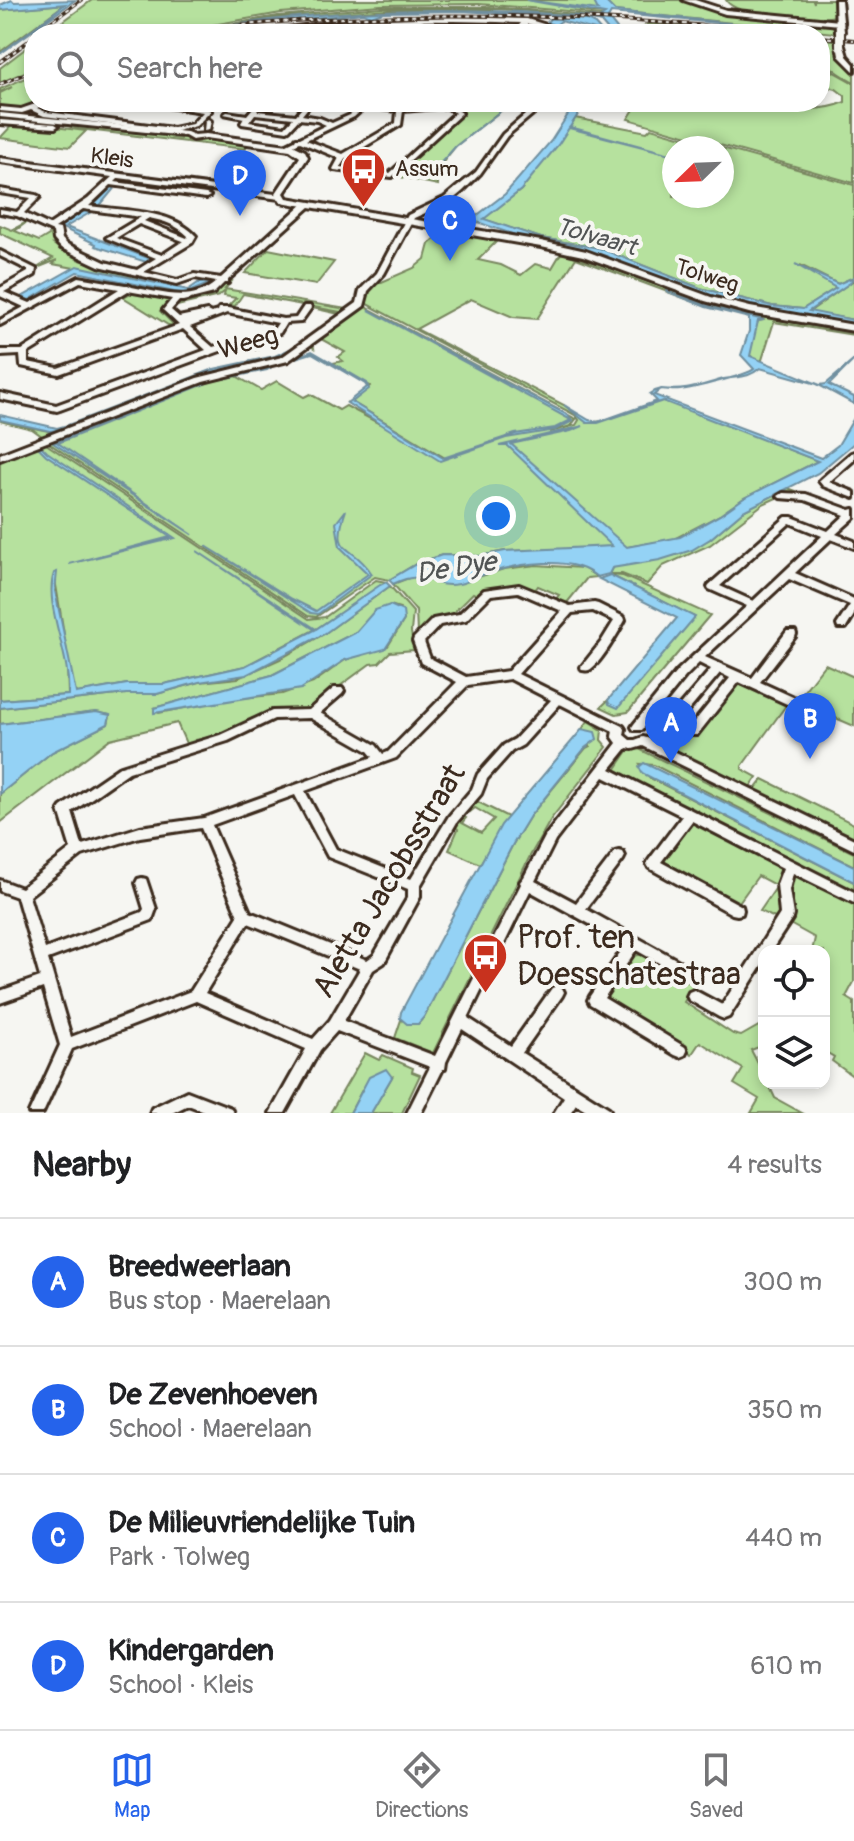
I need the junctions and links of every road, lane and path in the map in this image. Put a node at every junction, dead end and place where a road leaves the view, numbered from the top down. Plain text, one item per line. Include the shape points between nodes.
1 (687, 0) edge
2 (722, 0) edge
3 (838, 0) edge
4 (376, 21) junction
5 (527, 21) junction
6 (348, 24) edge
7 (377, 24) edge
8 (524, 24) edge
9 (540, 24) edge
10 (840, 25) junction
11 (854, 69) edge
12 (24, 110) edge
13 (54, 112) edge
14 (206, 112) edge
15 (215, 112) edge
16 (253, 112) edge
17 (302, 112) edge
18 (355, 112) edge
19 (400, 112) edge
20 (458, 112) edge
21 (532, 112) edge
22 (0, 113) edge
23 (227, 114) dead end
24 (250, 115) junction
25 (298, 118) junction
26 (0, 122) edge
27 (331, 125) junction
28 (55, 126) dead end
29 (203, 127) junction
30 (298, 139) junction
31 (285, 147) junction
32 (343, 157) junction
33 (0, 160) edge
34 (117, 176) junction
35 (109, 183) junction
36 (0, 191) edge
37 (219, 191) junction
38 (284, 199) junction
39 (308, 204) junction
40 (89, 208) junction
41 (0, 211) edge
42 (19, 214) junction
43 (143, 220) junction
44 (410, 220) junction
45 (49, 228) junction
46 (0, 253) edge
47 (161, 257) junction
48 (140, 271) junction
49 (225, 281) junction
50 (128, 287) junction
51 (0, 292) edge
52 (177, 298) junction
53 (29, 306) junction
54 (307, 308) dead end
55 (283, 321) junction
56 (0, 323) edge
57 (181, 324) junction
58 (854, 328) edge
59 (212, 351) junction
60 (24, 352) junction
61 (0, 353) edge
62 (0, 396) edge
63 (854, 455) edge
64 (0, 457) edge
65 (854, 495) edge
66 (783, 496) dead end
67 (853, 514) edge
68 (829, 535) junction
69 (854, 545) edge
70 (787, 574) junction
71 (754, 605) junction
72 (854, 605) edge
73 (569, 610) junction
74 (842, 625) dead end
75 (791, 634) dead end
76 (697, 658) junction
77 (586, 667) dead end
78 (719, 667) junction
79 (511, 675) junction
80 (737, 676) junction
81 (465, 681) junction
82 (754, 683) junction
83 (338, 691) dead end
84 (558, 699) junction
85 (791, 701) dead end
86 (312, 714) junction
87 (638, 727) junction
88 (621, 736) junction
89 (643, 741) junction
90 (381, 759) junction
91 (602, 770) junction
92 (298, 789) junction
93 (690, 815) junction
94 (205, 823) junction
95 (854, 845) edge
96 (78, 851) junction
97 (619, 856) dead end
98 (790, 866) junction
99 (526, 882) junction
100 (142, 883) dead end
101 (0, 885) edge
102 (414, 886) junction
103 (22, 894) junction
104 (854, 898) edge
105 (578, 910) junction
106 (737, 910) dead end
107 (245, 916) junction
108 (633, 944) junction
109 (768, 945) edge
110 (41, 956) junction
111 (758, 960) edge
112 (368, 966) junction
113 (694, 976) dead end
114 (48, 980) junction
115 (557, 992) dead end
116 (196, 995) junction
117 (694, 996) dead end
118 (0, 997) edge
119 (460, 1020) junction
120 (335, 1024) junction
121 (67, 1045) junction
122 (315, 1046) junction
123 (680, 1051) dead end
124 (513, 1054) junction
125 (440, 1064) junction
126 (574, 1095) junction
127 (36, 1113) edge
128 (157, 1113) edge
129 (226, 1113) edge
130 (277, 1113) edge
131 (414, 1113) edge
132 (561, 1113) edge
133 (604, 1113) edge

1 - 10 highway via 736,14
2 - 10 highway via 745,13
3 - 10 main road
4 - 5 street
4 - 6 street
4 - 7 street
5 - 8 street
5 - 9 street
10 - 11 main road, bridge via 843,56
12 - 22 street
13 - 29 street via 173,130
14 - 29 street
15 - 29 street
16 - 24 street
17 - 25 street
18 - 27 street
19 - 32 street via 399,124
20 - 32 street via 392,175 336,169
21 - 44 street via 505,135 460,189
22 - 29 main road via 192,138
23 - 24 street
24 - 25 street
24 - 25 street via 247,125 284,130
25 - 27 street
26 - 28 street
27 - 30 street
29 - 31 main road
30 - 31 street
30 - 32 street
31 - 38 main road via 304,157
33 - 34 street, Kleis
34 - 35 street
34 - 37 street, Kleis
35 - 37 street, Kleis via 213,197
35 - 40 street
36 - 42 street via 36,197
37 - 38 street, Kleis
38 - 39 main road, Kleis
39 - 44 main road, Kleis
39 - 49 street
40 - 43 street
40 - 45 street
41 - 42 street
42 - 45 street
43 - 47 street via 189,241
43 - 47 street via 110,238
44 - 58 main road, Tolweg via 582,253 708,299
44 - 64 street, Weeg via 380,274 364,290 361,304 285,359 200,380
45 - 48 street via 57,231 64,246 87,258
46 - 51 street via 32,269
47 - 48 street
48 - 49 street via 177,282 191,275
49 - 52 street via 189,299
50 - 52 street
50 - 53 street via 79,279
50 - 60 street
51 - 53 street
52 - 57 street via 167,309
53 - 56 street
54 - 55 street via 298,320
55 - 57 street via 228,310
55 - 59 street via 255,346 233,343
57 - 59 street
57 - 60 street via 59,371 24,364
59 - 62 street via 57,408
60 - 61 street
63 - 65 street via 824,481
66 - 67 street via 806,497
67 - 68 street
68 - 69 street
68 - 70 street
68 - 71 street via 789,519 713,587
70 - 71 street
70 - 72 street
71 - 76 street
72 - 74 street
73 - 77 street via 594,607 620,620
73 - 79 street
73 - 81 street via 524,589 491,591 462,617 437,622 418,641 421,655
75 - 82 street
76 - 78 street
76 - 87 street
78 - 80 street
78 - 80 street via 672,722 693,732
79 - 81 street
79 - 84 street
80 - 82 street
81 - 90 street via 397,752
82 - 85 street
83 - 86 street
84 - 88 street
84 - 102 street, Aletta Jacobsstraat via 482,777
86 - 90 street via 372,748
86 - 96 street via 272,715 224,738 115,774 65,810
87 - 88 street via 628,725
87 - 89 street
88 - 89 street via 635,745
88 - 91 street
89 - 95 street
90 - 92 street
91 - 93 street
91 - 99 street via 550,838
92 - 94 street
92 - 102 street via 332,853
93 - 98 street
93 - 106 street via 653,864
94 - 96 street via 140,832
94 - 107 street
96 - 103 street
97 - 105 street
98 - 104 street
98 - 109 street via 782,877 787,915
99 - 105 street
99 - 119 street
100 - 110 street via 150,909 147,916
101 - 103 street
102 - 112 street, Aletta Jacobsstraat via 414,897 379,959
103 - 110 street
105 - 108 street
107 - 112 street
107 - 116 street
108 - 113 street
108 - 123 street via 595,1000
110 - 114 street
111 - 117 street via 724,1013
112 - 120 street, Aletta Jacobsstraat
114 - 118 street
114 - 121 street
115 - 124 street
116 - 121 street
116 - 122 street
119 - 124 street
119 - 125 street
120 - 122 street, Aletta Jacobsstraat
120 - 125 street, Aletta Jacobsstraat
121 - 127 street
122 - 130 street, Aletta Jacobsstraat
124 - 126 street
125 - 131 street
126 - 132 street
126 - 133 street
128 - 129 street via 191,1098

